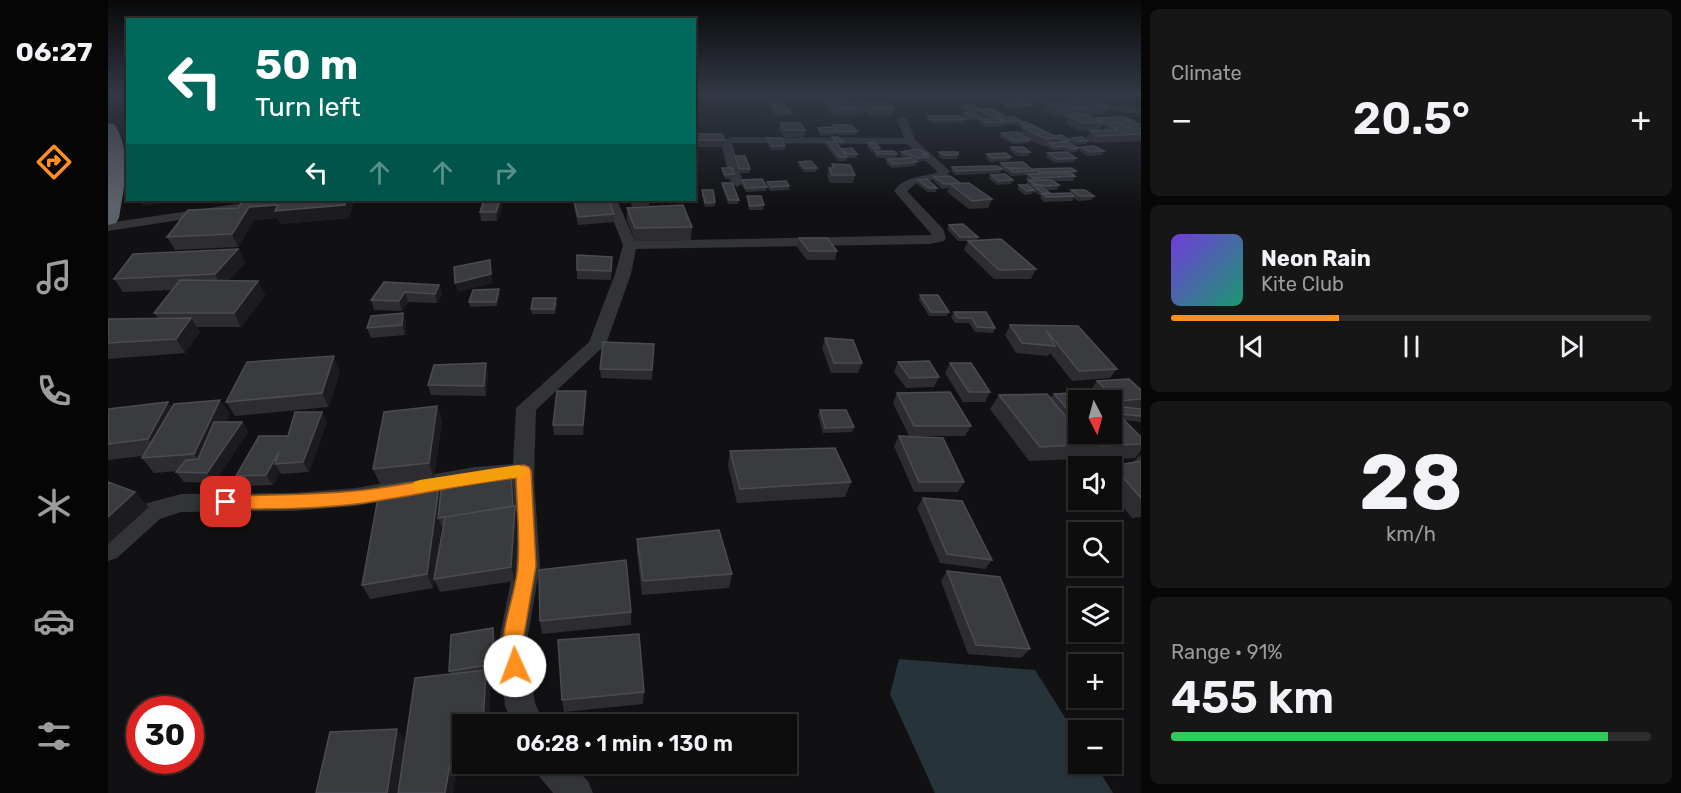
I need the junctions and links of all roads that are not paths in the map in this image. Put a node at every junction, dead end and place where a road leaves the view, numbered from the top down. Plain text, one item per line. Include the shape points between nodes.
1 (110, 132) edge
2 (907, 132) edge
3 (910, 141) junction
4 (117, 152) edge
5 (737, 183) dead end
6 (276, 201) edge
7 (611, 201) edge
8 (108, 218) edge
9 (108, 226) edge
10 (630, 245) junction
11 (524, 471) junction
12 (108, 550) edge
13 (524, 714) edge
14 (558, 774) edge
15 (576, 793) edge

1 - 4 highway
2 - 3 street
3 - 5 street via 730,140 726,143
3 - 10 street via 944,171 929,179 913,180 900,191 938,232 939,238
4 - 8 highway
6 - 9 street
7 - 10 street
10 - 11 street via 597,344 526,408
11 - 12 street via 356,497 181,503 152,511
11 - 13 street via 527,566 512,646
14 - 15 street

